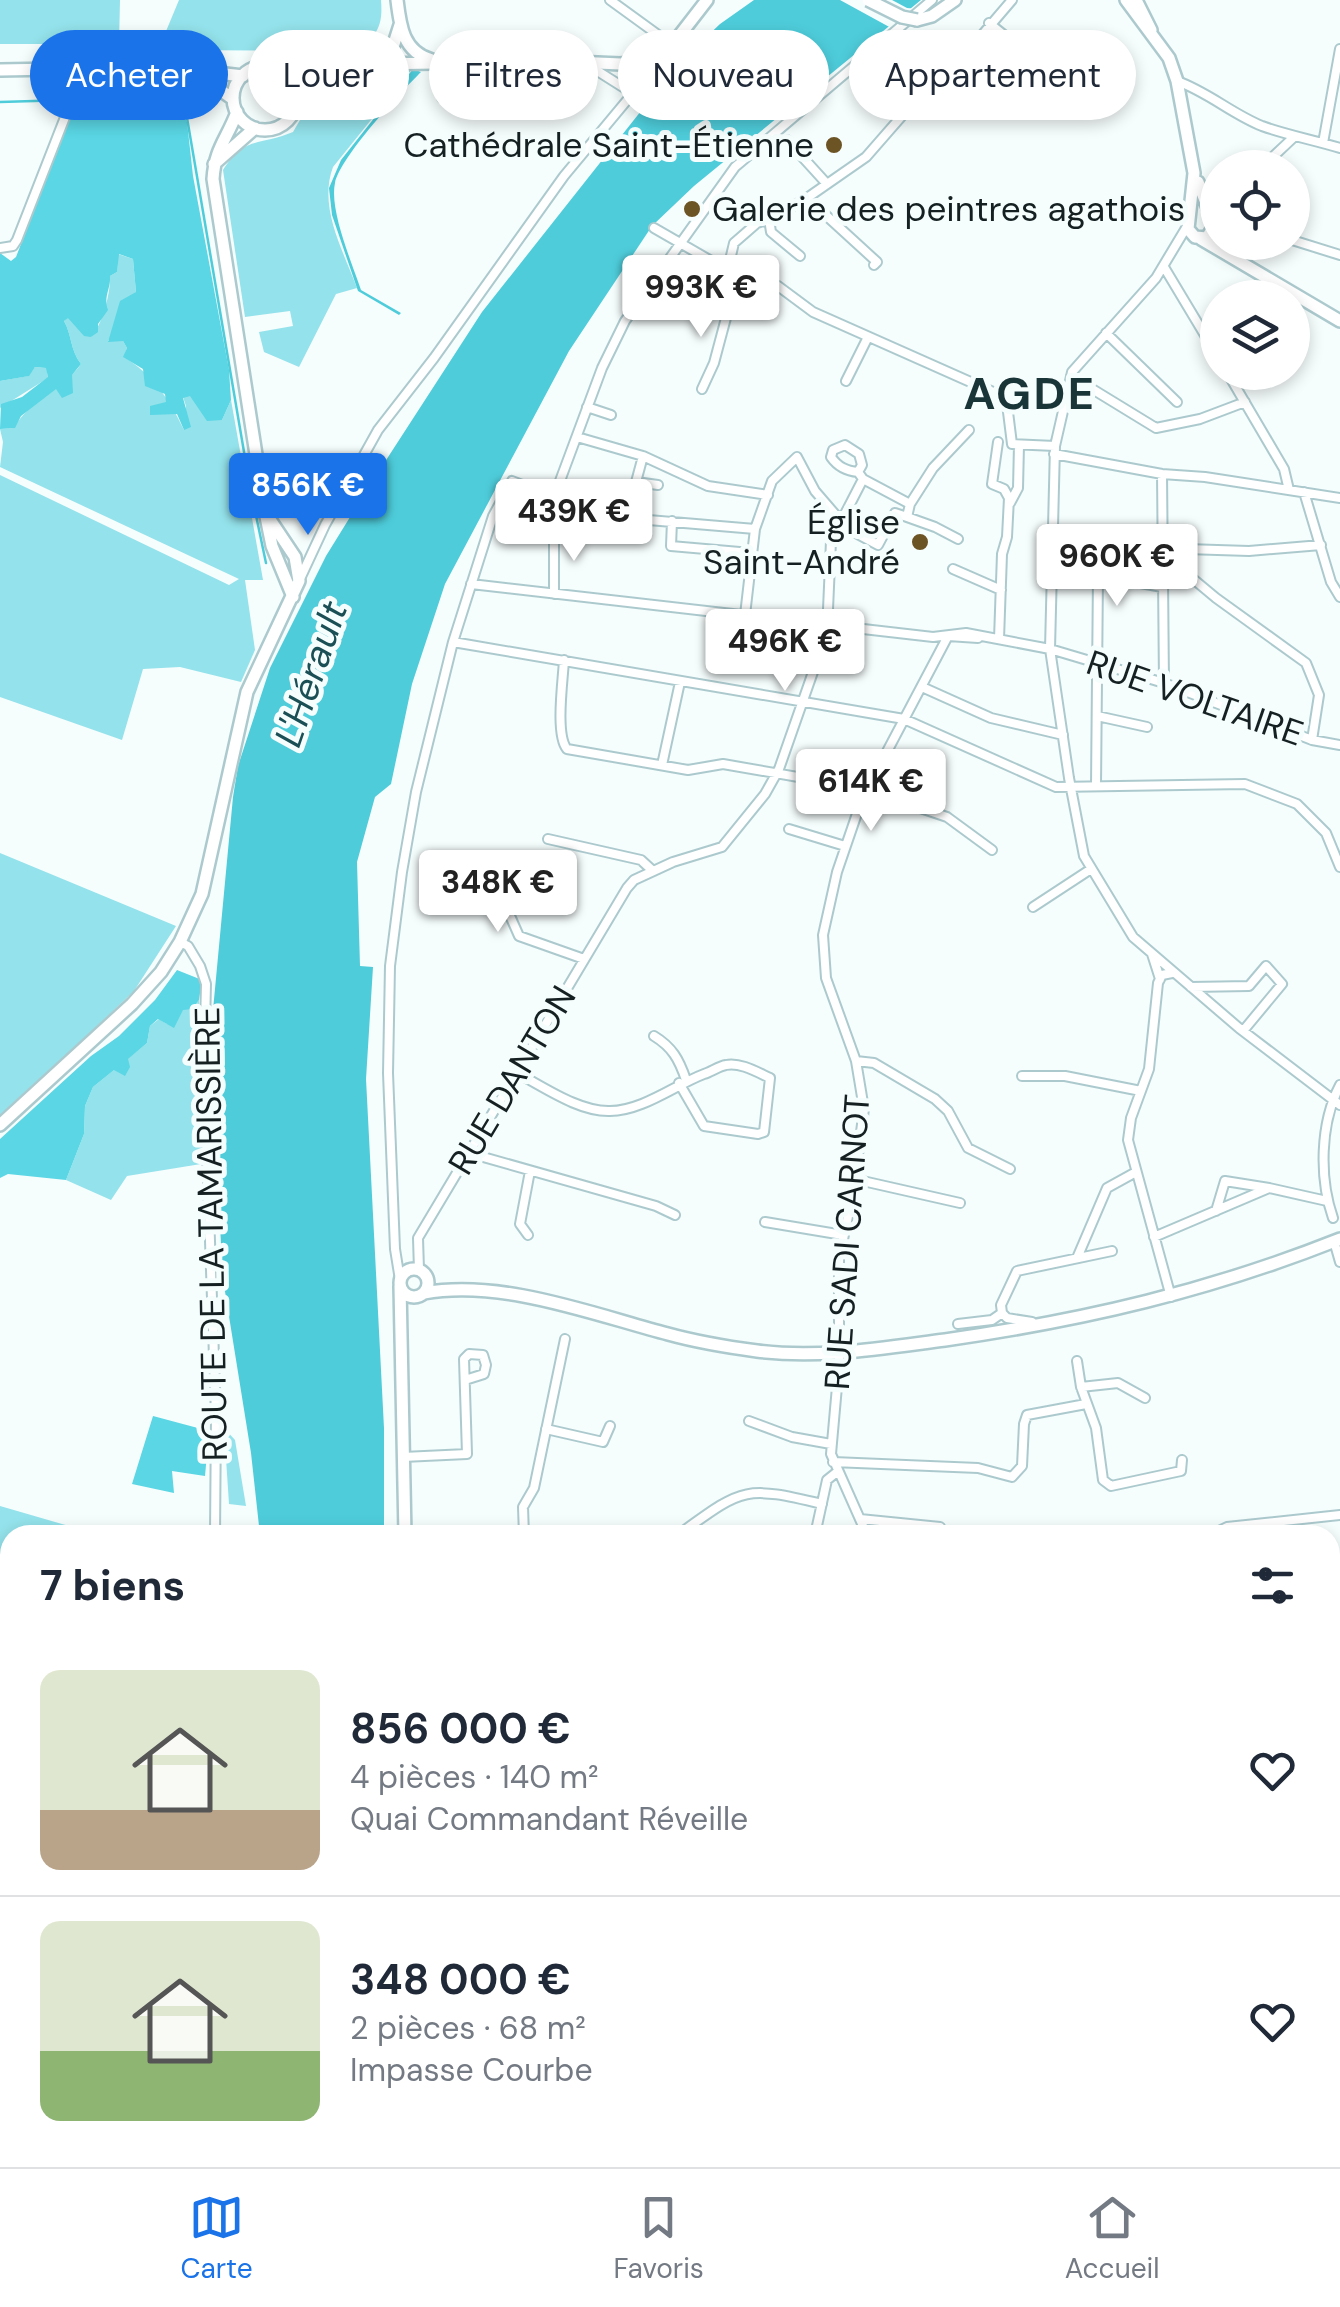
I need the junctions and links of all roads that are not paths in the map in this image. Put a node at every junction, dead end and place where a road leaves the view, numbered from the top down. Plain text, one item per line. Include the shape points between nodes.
1 (397, 0) edge
2 (610, 0) edge
3 (708, 0) edge
4 (868, 0) edge
5 (932, 0) edge
6 (955, 0) edge
7 (1012, 0) edge
8 (1126, 0) edge
9 (1136, 0) edge
10 (990, 23) junction
11 (400, 25) junction
12 (398, 30) edge
13 (646, 30) edge
14 (684, 30) edge
15 (985, 30) edge
16 (999, 30) edge
17 (1154, 39) junction
18 (1340, 49) edge
19 (429, 58) edge
20 (30, 69) edge
21 (0, 70) edge
22 (228, 74) edge
23 (248, 74) edge
24 (242, 76) junction
25 (1177, 81) junction
26 (228, 100) edge
27 (235, 105) junction
28 (618, 112) edge
29 (64, 120) edge
30 (287, 120) edge
31 (899, 120) edge
32 (255, 128) junction
33 (1295, 136) junction
34 (788, 140) dead end
35 (1322, 143) junction
36 (1340, 148) edge
37 (1280, 150) edge
38 (214, 164) junction
39 (1194, 174) junction
40 (827, 184) junction
41 (1200, 188) edge
42 (807, 198) junction
43 (1200, 213) edge
44 (770, 219) junction
45 (1188, 222) junction
46 (654, 228) dead end
47 (1200, 239) joint
48 (678, 245) junction
49 (1310, 246) edge
50 (0, 248) edge
51 (1340, 255) edge
52 (800, 256) dead end
53 (1236, 260) edge
54 (1167, 264) junction
55 (874, 265) dead end
56 (733, 267) junction
57 (1340, 321) edge
58 (1200, 324) edge
59 (1106, 333) junction
60 (868, 337) junction
61 (1072, 376) junction
62 (846, 381) dead end
63 (702, 388) dead end
64 (1237, 390) edge
65 (1177, 402) dead end
66 (1244, 402) junction
67 (587, 407) junction
68 (612, 415) dead end
69 (970, 430) dead end
70 (577, 436) junction
71 (998, 442) dead end
72 (1015, 444) junction
73 (1055, 450) junction
74 (644, 456) junction
75 (1162, 474) junction
76 (658, 485) dead end
77 (1289, 490) junction
78 (1304, 492) junction
79 (768, 495) junction
80 (554, 498) junction
81 (1340, 498) edge
82 (910, 504) junction
83 (1008, 506) junction
84 (265, 512) junction
85 (554, 512) junction
86 (907, 517) junction
87 (672, 521) junction
88 (839, 522) junction
89 (755, 528) junction
90 (958, 540) dead end
91 (1321, 545) junction
92 (1162, 552) junction
93 (751, 553) junction
94 (277, 560) junction
95 (954, 568) dead end
96 (300, 576) junction
97 (471, 584) junction
98 (1162, 587) junction
99 (1000, 590) junction
100 (554, 594) junction
101 (293, 597) junction
102 (1340, 597) edge
103 (745, 615) junction
104 (828, 626) junction
105 (948, 636) junction
106 (999, 640) junction
107 (453, 642) junction
108 (1050, 649) junction
109 (564, 660) junction
110 (1098, 662) junction
111 (680, 682) junction
112 (1164, 683) junction
113 (922, 687) junction
114 (802, 703) junction
115 (1097, 716) junction
116 (904, 720) junction
117 (1148, 727) dead end
118 (1063, 735) junction
119 (1312, 740) junction
120 (1338, 747) edge
121 (662, 765) junction
122 (776, 774) junction
123 (1096, 785) junction
124 (1071, 787) junction
125 (866, 790) junction
126 (788, 830) dead end
127 (548, 839) dead end
128 (845, 846) junction
129 (992, 850) dead end
130 (1340, 867) edge
131 (535, 870) dead end
132 (1091, 870) junction
133 (653, 871) junction
134 (1034, 906) dead end
135 (180, 942) junction
136 (1152, 954) junction
137 (584, 959) junction
138 (1176, 975) junction
139 (1160, 978) junction
140 (1191, 987) junction
141 (1244, 1032) junction
142 (654, 1036) dead end
143 (856, 1061) junction
144 (516, 1073) junction
145 (1022, 1076) dead end
146 (683, 1082) junction
147 (1340, 1085) edge
148 (1141, 1091) junction
149 (1337, 1103) edge
150 (0, 1126) edge
151 (469, 1153) junction
152 (1010, 1168) dead end
153 (530, 1171) junction
154 (1136, 1172) junction
155 (854, 1179) junction
156 (1270, 1188) junction
157 (1327, 1201) junction
158 (960, 1203) dead end
159 (1216, 1211) junction
160 (676, 1215) dead end
161 (1333, 1218) dead end
162 (765, 1222) dead end
163 (528, 1235) dead end
164 (842, 1235) junction
165 (1154, 1237) junction
166 (1337, 1240) edge
167 (1112, 1250) dead end
168 (1078, 1258) junction
169 (1340, 1262) edge
170 (422, 1272) junction
171 (400, 1283) junction
172 (452, 1288) junction
173 (420, 1295) junction
174 (1170, 1297) junction
175 (1002, 1312) junction
176 (958, 1324) dead end
177 (1047, 1324) junction
178 (400, 1332) junction
179 (565, 1339) dead end
180 (839, 1352) junction
181 (1077, 1361) dead end
182 (464, 1380) dead end
183 (1081, 1387) junction
184 (1145, 1398) dead end
185 (1086, 1404) junction
186 (749, 1421) dead end
187 (610, 1426) dead end
188 (546, 1429) junction
189 (831, 1444) junction
190 (403, 1456) junction
191 (1182, 1460) dead end
192 (833, 1462) junction
193 (837, 1472) junction
194 (822, 1504) junction
195 (1340, 1515) edge
196 (860, 1520) junction
197 (215, 1525) edge
198 (405, 1525) edge
199 (524, 1525) edge
200 (692, 1525) edge
201 (817, 1525) edge
202 (862, 1525) edge
203 (917, 1525) edge
204 (1246, 1525) edge

1 - 11 main road
2 - 13 street
3 - 14 main road
4 - 6 main road, bridge via 921,19
5 - 48 street via 743,160
7 - 10 street
8 - 17 main road
9 - 17 main road
10 - 15 street
10 - 16 street
11 - 12 main road
11 - 19 main road via 415,54
17 - 25 main road
18 - 35 street
20 - 21 main road
22 - 24 main road
23 - 24 main road
24 - 27 main road
25 - 33 street
25 - 39 main road
26 - 27 main road
27 - 32 main road
27 - 38 main road
28 - 96 street via 378,430
29 - 50 street via 18,240
30 - 32 main road
31 - 40 street via 866,156
32 - 38 main road
33 - 35 street
33 - 37 street
34 - 40 street
35 - 36 street
38 - 84 main road
39 - 41 main road
39 - 45 main road
40 - 42 street
42 - 44 street
42 - 55 street
43 - 45 main road
44 - 52 street via 771,232
44 - 56 street via 734,242
45 - 47 main road via 1190,234
45 - 54 street
46 - 48 street
47 - 54 street
48 - 56 street
48 - 67 street via 625,321
49 - 51 street
53 - 57 main road
54 - 58 street
54 - 59 street
56 - 60 street
56 - 63 street via 714,363
59 - 61 street
59 - 65 street
60 - 62 street
60 - 72 street via 1002,396
61 - 66 street via 1156,428
61 - 73 street
64 - 66 street
66 - 77 street via 1284,469
67 - 68 street
67 - 70 street
69 - 82 street
70 - 74 street
70 - 80 street
71 - 83 street via 992,484 1007,493
72 - 73 street
72 - 83 street via 1018,488
73 - 75 street
73 - 108 street
74 - 76 street via 636,482
74 - 79 street via 708,486
75 - 77 street
75 - 92 street
77 - 78 street
78 - 81 street
78 - 91 street
79 - 88 street via 772,481 797,457
79 - 89 street
80 - 85 street
80 - 97 street via 512,481
82 - 86 street
82 - 88 street via 860,475
83 - 99 street
84 - 94 main road
84 - 96 main road
85 - 87 street
85 - 100 street
86 - 88 street via 896,513 878,546
86 - 90 street
87 - 89 street
87 - 93 street via 671,546
88 - 104 street, RUE DANTON via 831,541
89 - 93 street
91 - 92 street
91 - 102 street
92 - 98 street
92 - 119 street via 1306,663 1319,694
93 - 103 street
94 - 96 street
94 - 101 main road
95 - 99 street
96 - 101 main road
97 - 100 street, RUE VOLTAIRE
97 - 107 street
98 - 110 street via 1098,575
98 - 112 street
99 - 106 street
100 - 103 street, RUE VOLTAIRE
101 - 135 main road via 247,692 206,880
103 - 104 street, RUE VOLTAIRE
104 - 105 street, RUE VOLTAIRE
104 - 114 street, RUE DANTON
105 - 106 street, RUE VOLTAIRE
105 - 113 street, RUE SADI CARNOT
106 - 108 street, RUE VOLTAIRE
107 - 109 street
107 - 171 street via 416,792 390,966 388,1073
108 - 110 street, RUE VOLTAIRE
108 - 118 street
109 - 111 street
109 - 121 street via 567,749
110 - 112 street, RUE VOLTAIRE
110 - 115 street
111 - 114 street
111 - 121 street
112 - 119 street, RUE VOLTAIRE
113 - 116 street, RUE SADI CARNOT
113 - 118 street via 991,718
114 - 116 street
114 - 122 street, RUE DANTON
115 - 117 street
115 - 123 street
116 - 124 street via 1056,787
116 - 125 street, RUE SADI CARNOT
118 - 124 street
119 - 120 street, RUE VOLTAIRE
121 - 122 street via 688,770 723,764
122 - 125 street
122 - 133 street, RUE DANTON via 722,847
123 - 124 street
123 - 130 street via 1245,784 1306,811 1326,834
124 - 132 street
125 - 128 street, RUE SADI CARNOT
125 - 129 street via 948,817
126 - 128 street
127 - 133 street via 641,860
128 - 143 street, RUE SADI CARNOT via 823,958
131 - 137 street via 522,893 503,900 519,936
132 - 134 street
132 - 136 street via 1128,931
133 - 137 street, RUE DANTON via 626,888
135 - 150 main road via 132,1004
135 - 197 street, ROUTE DE LA TAMARISSIÈRE via 206,984
136 - 138 street
136 - 139 street
137 - 144 street, RUE DANTON
138 - 139 street
138 - 140 street
139 - 148 street
140 - 141 street
140 - 141 street via 1249,986 1270,967 1282,984
141 - 149 street
142 - 146 street via 679,1060
143 - 152 street via 874,1063 936,1099 968,1148
143 - 155 street, RUE SADI CARNOT via 864,1109
144 - 146 street via 575,1102 614,1112
144 - 151 street, RUE DANTON
145 - 148 street via 1065,1076
146 - 146 street via 725,1064 770,1078 764,1132 704,1126
147 - 149 street
148 - 154 street via 1129,1148
149 - 157 street via 1325,1145
151 - 153 street
151 - 170 street, RUE DANTON via 418,1238
153 - 160 street
153 - 163 street via 520,1224
154 - 165 street
154 - 168 street via 1106,1188
155 - 158 street
155 - 164 street, RUE SADI CARNOT
156 - 157 street
156 - 159 street
156 - 159 street via 1225,1180
157 - 161 street
159 - 165 street
162 - 164 street
164 - 180 street, RUE SADI CARNOT
165 - 174 street
166 - 169 street
166 - 174 main road
167 - 168 street
168 - 175 street via 1017,1271
170 - 171 main road via 406,1272
170 - 172 main road
170 - 173 main road via 428,1285
171 - 173 main road via 404,1293
171 - 178 main road
172 - 173 main road
172 - 180 main road via 571,1306 702,1342 794,1354
173 - 178 main road
174 - 177 main road
175 - 176 street via 992,1320
175 - 177 street
177 - 180 main road
178 - 190 main road
179 - 188 street
180 - 189 street, RUE SADI CARNOT
181 - 183 street
182 - 190 street via 467,1454
183 - 184 street via 1118,1384
183 - 185 street
185 - 191 street via 1103,1480 1111,1486 1180,1471
185 - 192 street via 1027,1415 1022,1466 1012,1477 978,1468
186 - 189 street
187 - 188 street via 603,1442
188 - 199 street
189 - 192 street, RUE SADI CARNOT
190 - 198 main road
192 - 193 street, RUE SADI CARNOT
193 - 194 street via 827,1480
193 - 196 street, RUE SADI CARNOT
194 - 200 street via 746,1493
194 - 201 street
195 - 204 street
196 - 202 street, RUE SADI CARNOT
196 - 203 street

